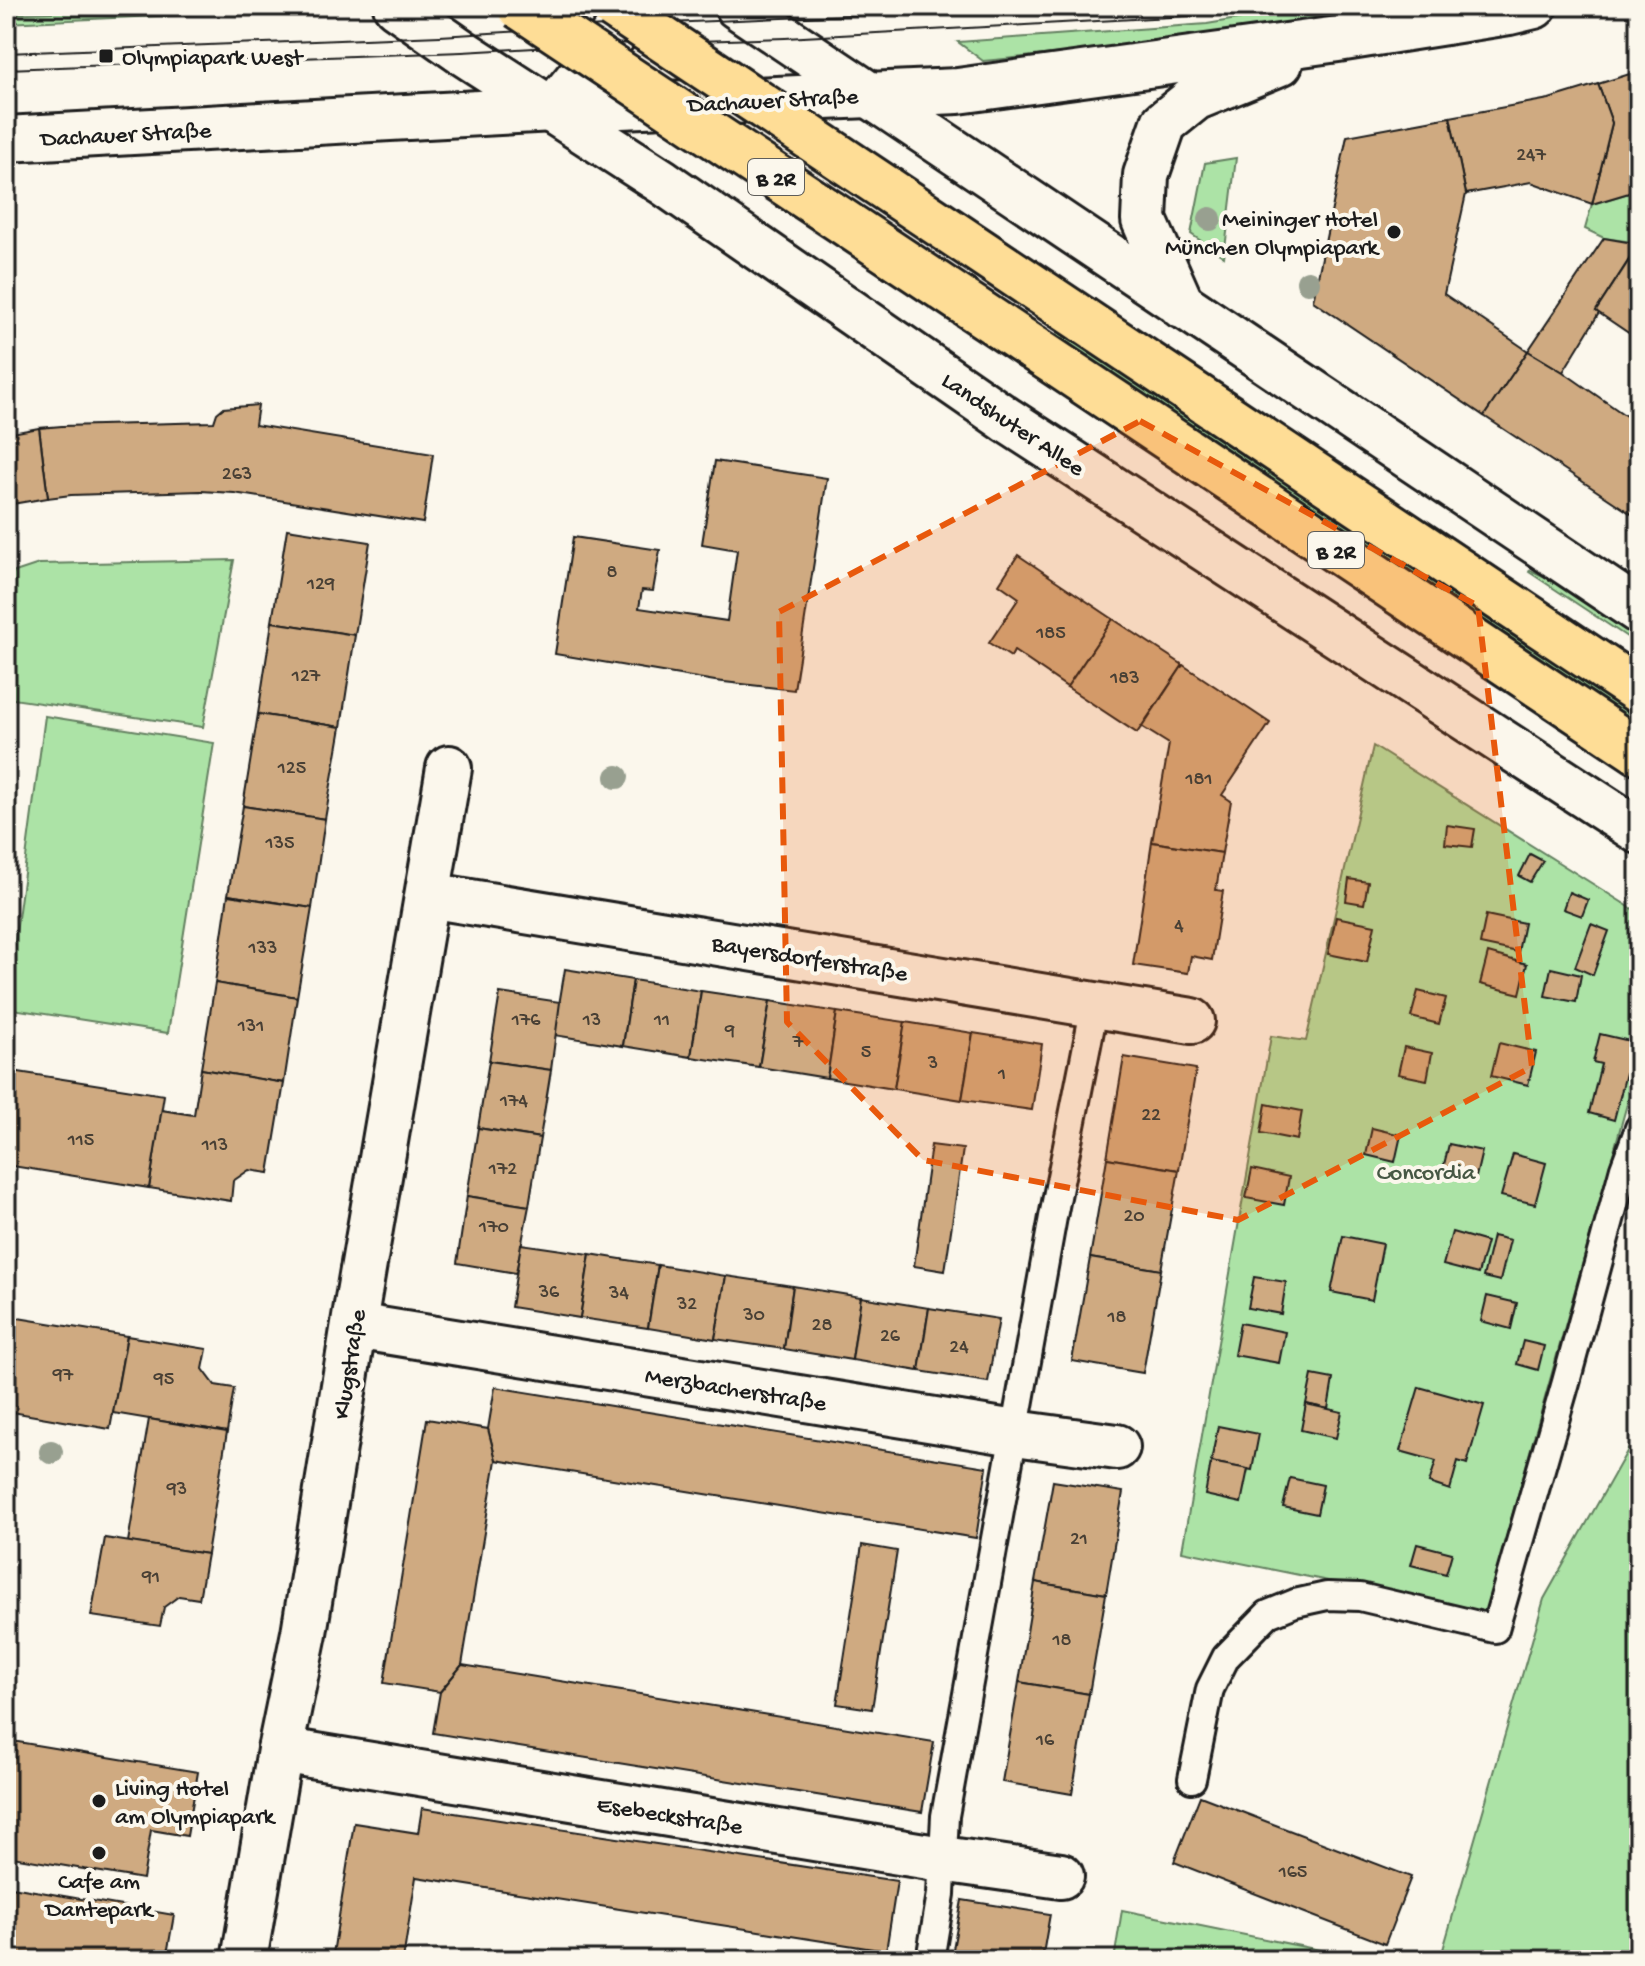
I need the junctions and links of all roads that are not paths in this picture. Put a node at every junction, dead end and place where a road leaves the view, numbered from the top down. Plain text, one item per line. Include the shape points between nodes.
1 (396, 6) edge
2 (519, 6) edge
3 (613, 6) edge
4 (637, 6) edge
5 (737, 6) edge
6 (1534, 6) edge
7 (1338, 39) junction
8 (868, 95) junction
9 (553, 109) junction
10 (6, 139) edge
11 (1182, 306) junction
12 (1639, 611) edge
13 (1639, 691) edge
14 (1639, 752) edge
15 (449, 768) dead end
16 (1639, 831) edge
17 (428, 895) junction
18 (1095, 1005) junction
19 (1192, 1021) dead end
20 (1639, 1128) edge
21 (355, 1326) junction
22 (1015, 1433) junction
23 (1117, 1447) dead end
24 (280, 1750) junction
25 (1192, 1779) dead end
26 (942, 1859) junction
27 (1061, 1876) dead end
28 (244, 1960) edge
29 (930, 1960) edge

1 - 9 main road, Landshuter Allee
2 - 14 highway, B 2R, bridge
3 - 13 highway, B 2R, bridge
4 - 9 main road
5 - 8 main road
6 - 7 main road, Dachauer Straße
7 - 8 main road, Dachauer Straße via 958,91
7 - 11 main road via 1195,98 1164,123 1146,175 1144,220
8 - 9 main road, Dachauer Straße
8 - 11 main road
9 - 10 main road, Dachauer Straße
9 - 16 main road, Landshuter Allee via 1007,420
11 - 12 main road
15 - 17 main road, Klugstraße
17 - 18 main road, Bayersdorferstraße
17 - 21 main road, Klugstraße
18 - 19 main road, Bayersdorferstraße
18 - 22 lane
20 - 25 lane via 1495,1629 1360,1597 1327,1596 1268,1614 1226,1657 1210,1689
21 - 22 main road, Merzbacherstraße
21 - 24 main road, Klugstraße
22 - 23 main road, Merzbacherstraße
22 - 26 lane via 945,1816
24 - 26 main road, Esebeckstraße
24 - 28 main road, Klugstraße
26 - 27 main road, Esebeckstraße
26 - 29 lane

